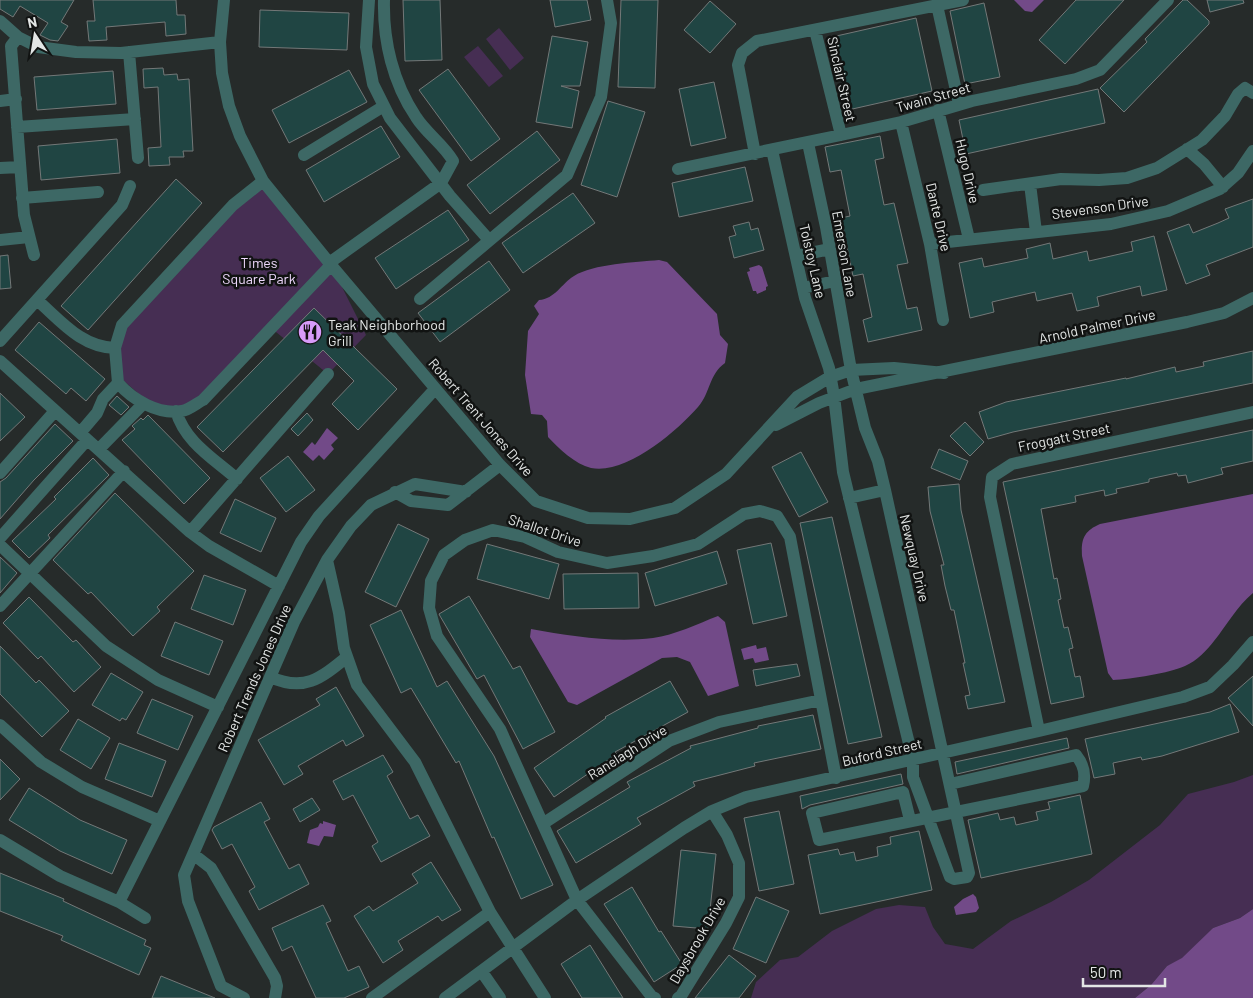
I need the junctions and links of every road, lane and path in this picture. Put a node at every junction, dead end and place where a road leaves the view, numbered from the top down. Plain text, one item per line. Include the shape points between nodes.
1 (224, 0) edge
2 (384, 0) edge
3 (607, 0) edge
4 (963, 0) edge
5 (1168, 0) edge
6 (366, 1) edge
7 (937, 6) junction
8 (0, 22) edge
9 (815, 30) junction
10 (18, 37) junction
11 (220, 42) junction
12 (388, 49) junction
13 (129, 52) junction
14 (367, 55) junction
15 (1253, 93) edge
16 (0, 100) edge
17 (16, 100) junction
18 (959, 104) junction
19 (384, 106) junction
20 (938, 110) junction
21 (135, 119) junction
22 (901, 122) junction
23 (17, 127) junction
24 (841, 136) junction
25 (808, 143) junction
26 (1188, 149) junction
27 (772, 150) junction
28 (1253, 151) edge
29 (755, 154) junction
30 (304, 155) dead end
31 (138, 158) dead end
32 (20, 167) junction
33 (0, 168) edge
34 (678, 169) dead end
35 (263, 181) junction
36 (441, 183) junction
37 (1030, 184) junction
38 (130, 186) dead end
39 (1222, 187) junction
40 (983, 190) dead end
41 (98, 192) dead end
42 (22, 198) junction
43 (1036, 232) junction
44 (29, 237) junction
45 (969, 239) junction
46 (0, 240) edge
47 (489, 240) junction
48 (930, 244) junction
49 (830, 249) junction
50 (34, 255) dead end
51 (796, 256) junction
52 (330, 264) junction
53 (835, 281) junction
54 (803, 288) junction
55 (1253, 298) edge
56 (420, 299) dead end
57 (37, 300) junction
58 (943, 320) dead end
59 (0, 341) edge
60 (115, 348) junction
61 (0, 361) edge
62 (851, 370) junction
63 (944, 373) junction
64 (328, 374) dead end
65 (830, 377) junction
66 (118, 383) junction
67 (435, 389) junction
68 (856, 389) junction
69 (834, 396) junction
70 (143, 404) junction
71 (55, 411) junction
72 (176, 411) junction
73 (1253, 412) edge
74 (765, 432) junction
75 (84, 436) junction
76 (99, 449) junction
77 (500, 465) junction
78 (124, 471) junction
79 (0, 473) edge
80 (237, 479) junction
81 (427, 486) junction
82 (885, 490) junction
83 (395, 492) junction
84 (466, 492) junction
85 (849, 498) junction
86 (425, 503) junction
87 (190, 532) junction
88 (0, 538) edge
89 (0, 546) edge
90 (327, 560) junction
91 (29, 574) junction
92 (279, 586) junction
93 (0, 606) edge
94 (1253, 642) edge
95 (347, 657) junction
96 (270, 677) junction
97 (821, 700) junction
98 (218, 706) junction
99 (0, 724) edge
100 (1040, 732) junction
101 (944, 753) junction
102 (912, 760) junction
103 (836, 778) junction
104 (950, 784) junction
105 (712, 811) junction
106 (956, 813) junction
107 (928, 816) junction
108 (910, 820) junction
109 (160, 821) junction
110 (544, 823) junction
111 (0, 840) edge
112 (193, 854) junction
113 (577, 900) junction
114 (119, 902) junction
115 (490, 912) junction
116 (145, 918) dead end
117 (512, 950) junction
118 (482, 972) junction
119 (240, 997) edge
120 (275, 998) edge
121 (372, 998) edge
122 (446, 998) edge
123 (500, 998) edge
124 (545, 998) edge
125 (655, 998) edge
126 (678, 998) edge

1 - 11 street, Robert Trent Jones Drive
2 - 12 street
3 - 47 street via 611,23 601,97 567,175
4 - 7 street
5 - 18 street, Twain Street via 1100,70 1076,79
6 - 14 street
7 - 9 street
7 - 18 street
8 - 10 street
9 - 24 street, Sinclair Street
9 - 29 street via 757,41 742,53 738,65
10 - 13 street via 38,47 76,52
10 - 17 street via 11,46
11 - 13 street
11 - 35 street, Robert Trent Jones Drive via 229,106
12 - 14 street
12 - 36 street via 402,93 416,118 453,161
13 - 21 street
14 - 19 street via 373,84
15 - 26 street via 1246,88 1238,94 1225,116 1202,140
16 - 17 street
17 - 23 street
18 - 20 street, Twain Street
19 - 30 street
19 - 36 street
20 - 22 street, Twain Street
20 - 45 street, Hugo Drive
21 - 23 street
21 - 31 street
22 - 24 street, Twain Street
22 - 48 street, Dante Drive
23 - 32 street
24 - 25 street, Twain Street
25 - 27 street, Twain Street
25 - 49 street, Emerson Lane
26 - 37 street via 1157,168 1127,178 1061,179
26 - 39 street
27 - 29 street, Twain Street
27 - 51 street, Tolstoy Lane
28 - 39 street, Stevenson Drive via 1238,173
29 - 34 street, Twain Street
32 - 33 street
32 - 42 street
35 - 52 street, Robert Trent Jones Drive
35 - 60 street via 233,205 122,325
36 - 47 street
36 - 52 street
37 - 40 street
37 - 43 street
38 - 57 street via 122,205
39 - 43 street, Stevenson Drive via 1168,212 1111,224
41 - 42 street
42 - 44 street
43 - 45 street, Stevenson Drive
44 - 46 street
44 - 50 street
45 - 48 street, Stevenson Drive
47 - 56 street
48 - 58 street, Dante Drive
49 - 51 street
49 - 53 street, Emerson Lane
51 - 54 street, Tolstoy Lane
52 - 67 street, Robert Trent Jones Drive
52 - 72 street via 203,400 183,411
53 - 54 street
53 - 62 street, Emerson Lane
54 - 65 street, Tolstoy Lane
55 - 63 street, Arnold Palmer Drive via 1224,313
57 - 59 street
57 - 60 street via 82,340 102,348
60 - 66 street
61 - 71 street
62 - 63 street, Arnold Palmer Drive via 894,368
62 - 65 street, Robert Trent Jones Drive
62 - 68 street, Newquay Drive
63 - 68 street, Arnold Palmer Drive
64 - 80 street
65 - 69 street
65 - 74 street, Robert Trent Jones Drive via 797,397
66 - 70 street
66 - 75 street via 104,399
67 - 77 street, Robert Trent Jones Drive
67 - 92 street via 318,516
68 - 69 street, Arnold Palmer Drive
68 - 82 street, Newquay Drive
69 - 74 street, Robert Trent Jones Drive
69 - 85 street
70 - 72 street
70 - 76 street
71 - 75 street
71 - 79 street
72 - 80 street via 180,426 189,439
73 - 100 street, Froggatt Street via 1012,464 992,477 990,497
74 - 77 street, Robert Trent Jones Drive via 726,474 675,508 630,519 588,518 536,501
75 - 76 street
75 - 88 street
76 - 78 street
77 - 84 street
78 - 87 street
78 - 91 street
80 - 87 street
81 - 83 street, Robert Trends Jones Drive via 414,484
81 - 84 street, Robert Trends Jones Drive
81 - 86 street
82 - 85 street
82 - 101 street, Newquay Drive
83 - 86 street via 411,501
83 - 90 street, Robert Trends Jones Drive via 371,505
84 - 86 street via 448,505
85 - 102 street
87 - 92 street
89 - 91 street
90 - 95 street
90 - 96 street, Robert Trends Jones Drive via 294,622
91 - 93 street
91 - 98 street via 106,646 158,680
92 - 98 street
94 - 100 street, Buford Street via 1210,687 1184,697
95 - 96 street via 310,682 287,684
95 - 115 street via 357,685 415,762
96 - 112 street, Robert Trends Jones Drive
97 - 103 street, Shallot Drive
97 - 110 street, Ranelagh Drive via 719,722 669,741
97 - 110 street, Shallot Drive via 790,537 777,516 760,511 744,514 698,544 653,556 607,563 558,552 525,537 493,530 465,540 444,555 431,580 429,608 437,636 500,729
98 - 109 street
99 - 109 street via 41,762 82,787
100 - 101 street, Buford Street
101 - 102 street, Buford Street
101 - 104 street, Newquay Drive
102 - 103 street, Buford Street
102 - 107 street via 913,777
103 - 105 street, Buford Street via 746,797
104 - 106 street, Newquay Drive
104 - 106 street via 1076,755 1083,764 1083,786
105 - 113 street, Buford Street
105 - 126 street, Daysbrook Drive via 739,863 739,897 726,924
106 - 107 street
106 - 107 street, Newquay Drive via 969,873 967,877 954,879 950,877
107 - 108 street
108 - 108 street via 903,792 812,813 819,840
109 - 114 street
110 - 113 street, Shallot Drive
111 - 114 street via 60,876
112 - 119 street, Robert Trends Jones Drive via 184,875 188,901 222,986
112 - 120 street via 211,868 275,978
113 - 117 street, Buford Street
113 - 125 street
114 - 116 street
115 - 117 street
115 - 121 street
117 - 118 street
117 - 124 street
118 - 122 street
118 - 123 street

